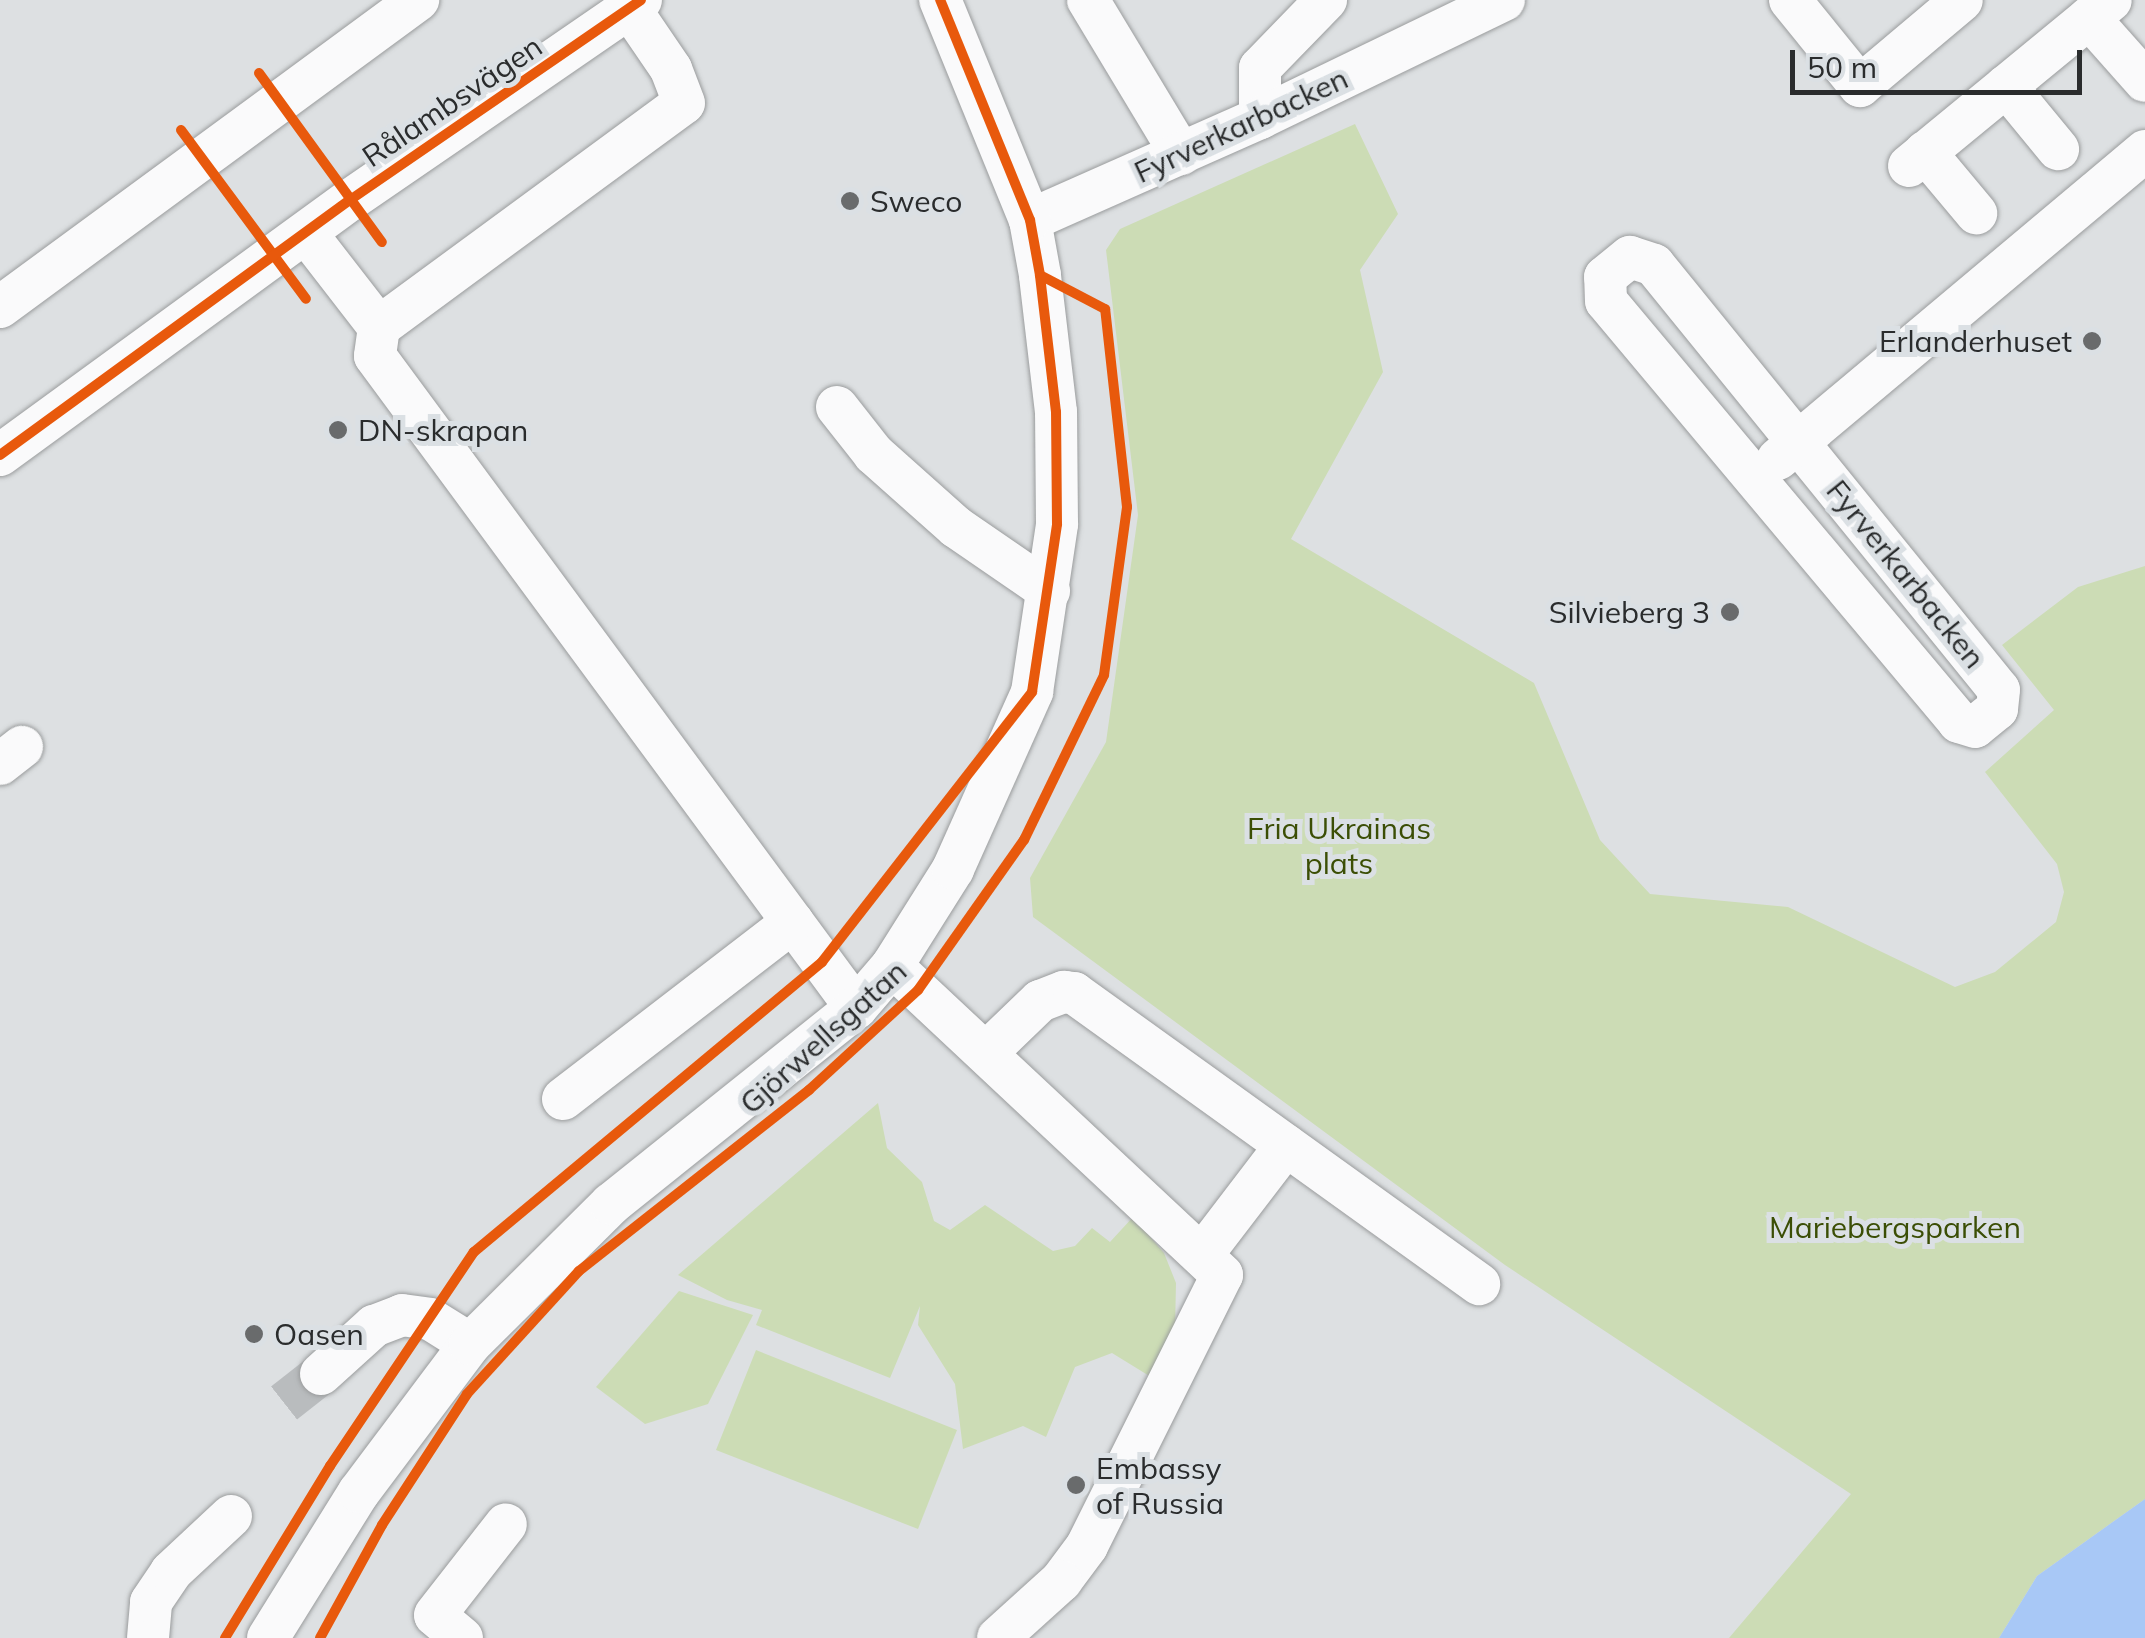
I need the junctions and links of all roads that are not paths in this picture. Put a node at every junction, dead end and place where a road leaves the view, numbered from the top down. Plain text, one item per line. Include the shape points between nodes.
1 (418, 0) edge
2 (940, 0) edge
3 (1088, 0) edge
4 (1326, 0) edge
5 (1504, 0) edge
6 (1790, 0) edge
7 (1947, 5) edge
8 (624, 8) edge
9 (2100, 9) edge
10 (2145, 81) edge
11 (2006, 86) junction
12 (1260, 118) junction
13 (2058, 149) dead end
14 (2145, 151) edge
15 (1181, 154) junction
16 (1976, 213) dead end
17 (1030, 220) junction
18 (306, 233) junction
19 (0, 307) edge
20 (379, 327) junction
21 (837, 406) dead end
22 (1799, 440) junction
23 (0, 456) edge
24 (1754, 478) junction
25 (1049, 591) junction
26 (793, 922) junction
27 (892, 966) junction
28 (856, 1008) junction
29 (987, 1052) junction
30 (563, 1099) dead end
31 (1286, 1145) junction
32 (1202, 1255) junction
33 (1479, 1284) dead end
34 (470, 1344) junction
35 (322, 1374) tunnel mouth
36 (231, 1516) dead end
37 (506, 1524) dead end
38 (279, 1634) edge
39 (148, 1638) edge
40 (462, 1638) edge
41 (998, 1638) edge

1 - 19 street
2 - 17 street, Gjörwellsgatan
3 - 15 street
4 - 12 street via 1260,68
5 - 12 street, Fyrverkarbacken
6 - 7 street via 1860,86
8 - 18 street, Rålambsvägen
8 - 20 street via 671,69 684,103
9 - 10 street
9 - 11 street
11 - 13 street
11 - 16 street via 1917,159
12 - 15 street, Fyrverkarbacken
14 - 22 street
15 - 17 street, Fyrverkarbacken
17 - 25 street, Gjörwellsgatan via 1056,412 1057,524
18 - 20 street
18 - 23 street, Rålambsvägen
20 - 26 street via 375,356
21 - 25 street via 874,454 956,527
22 - 24 street
22 - 24 street, Fyrverkarbacken via 1654,265 1630,257 1605,277 1606,302
22 - 24 street, Fyrverkarbacken via 1999,690 1997,708 1975,728 1959,722
25 - 27 street, Gjörwellsgatan via 1032,692 984,807
26 - 28 street
26 - 30 street
27 - 28 street, Gjörwellsgatan
27 - 29 street
28 - 34 street, Gjörwellsgatan via 611,1204
29 - 31 street via 1040,1000 1074,993
29 - 32 street
31 - 32 street
31 - 33 street
32 - 41 street via 1222,1275 1087,1546 1060,1582
34 - 35 street via 430,1319 402,1315 374,1326
34 - 38 street, Gjörwellsgatan via 359,1492
36 - 39 street via 171,1572 151,1602
37 - 40 street via 435,1615

